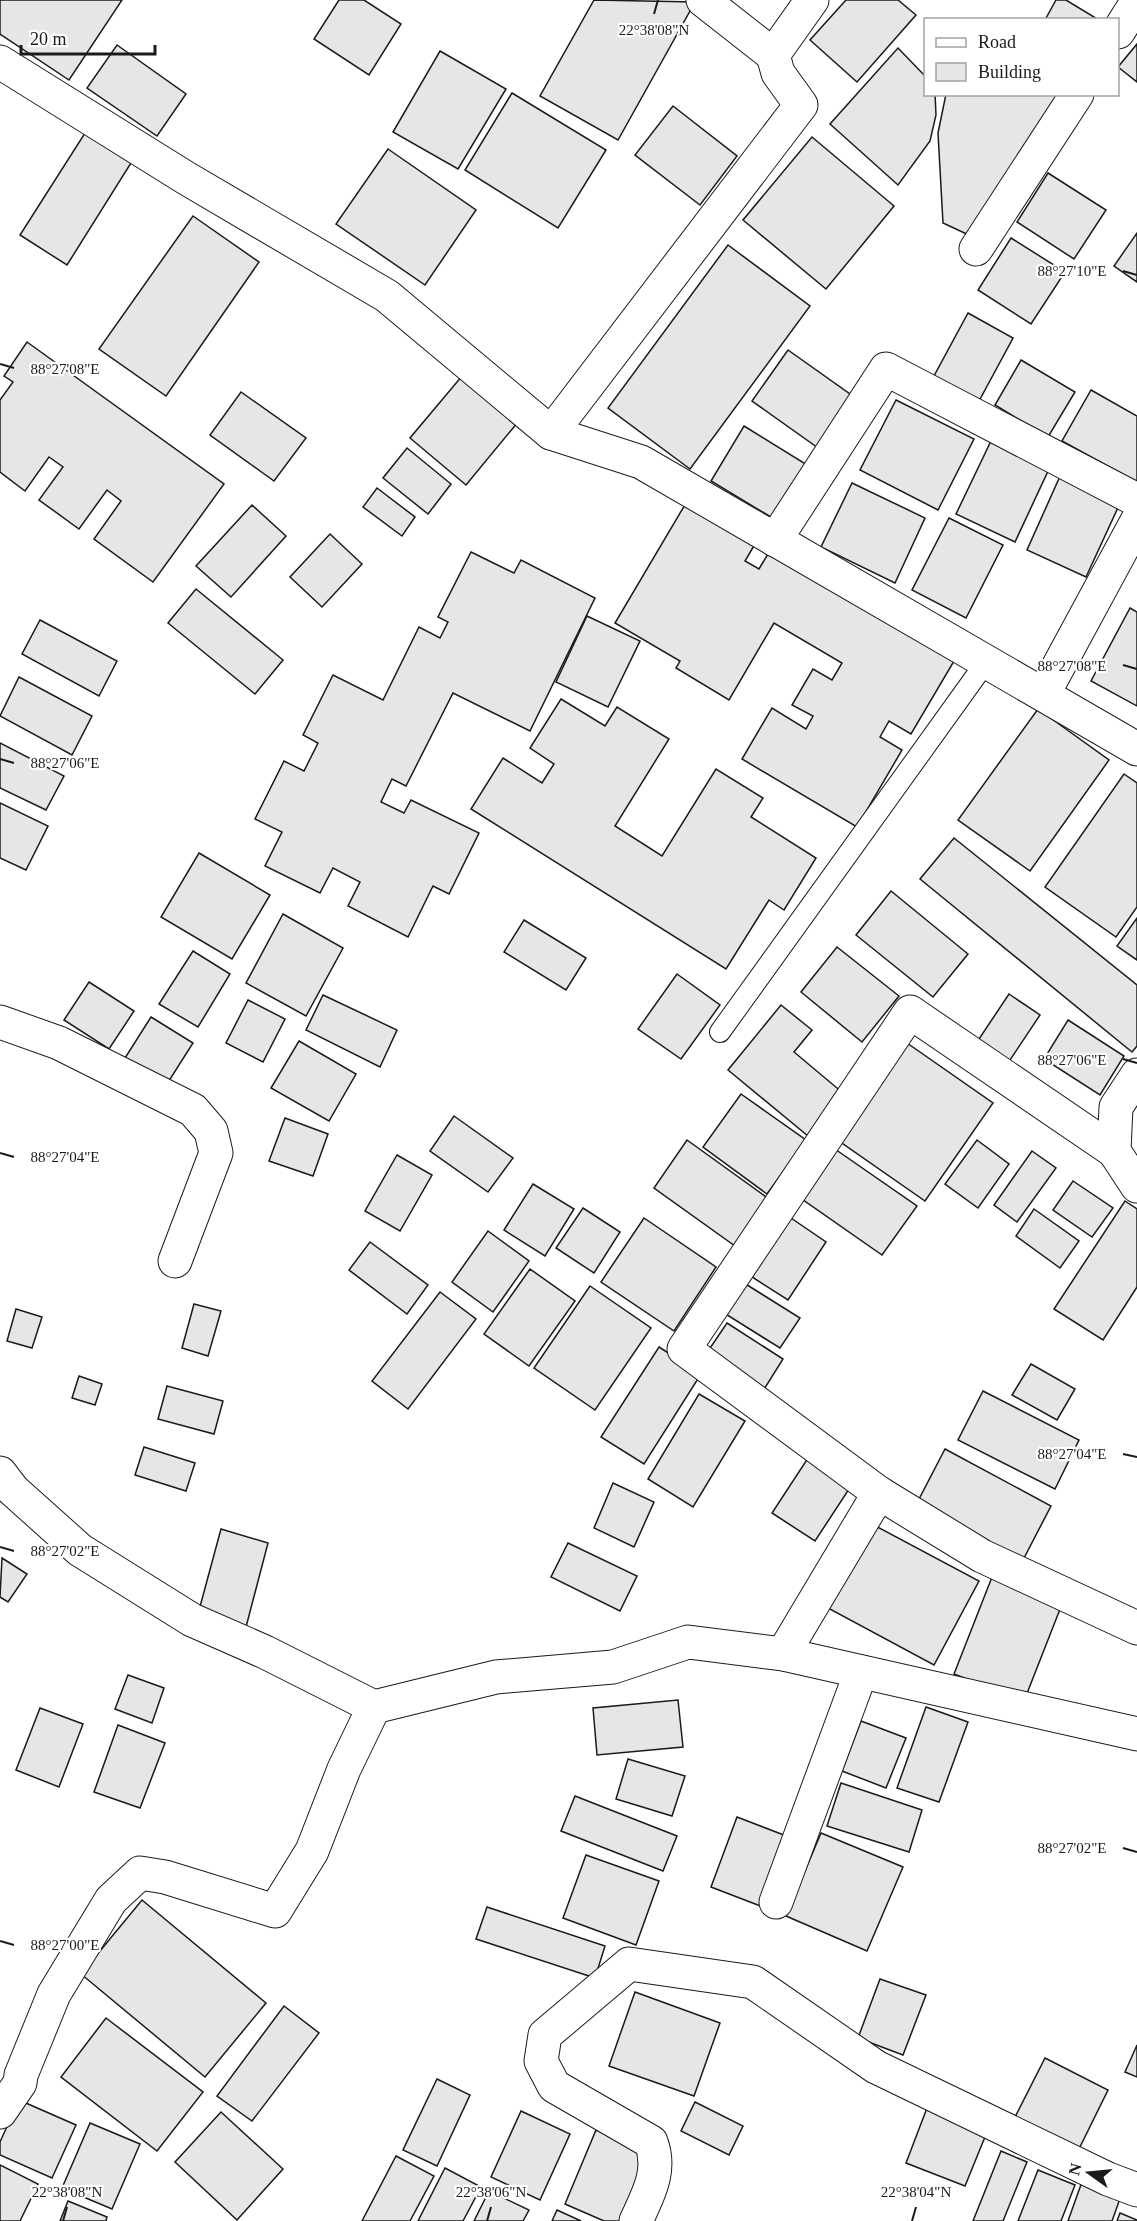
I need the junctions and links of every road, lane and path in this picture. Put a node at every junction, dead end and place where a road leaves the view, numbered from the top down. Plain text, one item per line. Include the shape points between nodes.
1 (703, 0) edge
2 (812, 0) edge
3 (1137, 2) edge
4 (1119, 30) edge
5 (773, 55) junction
6 (0, 62) edge
7 (1076, 96) edge
8 (976, 249) dead end
9 (551, 434) junction
10 (1137, 500) edge
11 (1137, 521) edge
12 (775, 540) junction
13 (986, 662) junction
14 (1044, 693) junction
15 (1137, 749) edge
16 (0, 1023) edge
17 (720, 1032) dead end
18 (1137, 1075) edge
19 (1114, 1151) junction
20 (1137, 1186) edge
21 (175, 1261) dead end
22 (0, 1473) edge
23 (879, 1493) junction
24 (1137, 1628) edge
25 (783, 1654) junction
26 (861, 1672) junction
27 (374, 1707) junction
28 (1137, 1734) edge
29 (776, 1902) dead end
30 (10, 2069) edge
31 (0, 2112) edge
32 (1137, 2190) edge
33 (636, 2221) edge

1 - 5 street
2 - 5 street
3 - 4 street
5 - 9 street via 778,73 801,105
6 - 9 street via 186,178 387,296
7 - 8 street
9 - 12 street via 641,462
10 - 12 street via 886,369
11 - 14 street
12 - 13 street
13 - 14 street
13 - 17 lane
14 - 15 street
16 - 21 street via 59,1043 193,1110 211,1131 216,1153
18 - 19 street via 1116,1107
19 - 20 street
19 - 23 street via 910,1011 684,1349
22 - 27 street via 13,1490 80,1550 192,1620
23 - 24 street via 982,1556
23 - 25 street
25 - 26 street
25 - 27 street via 688,1642 613,1667 496,1677
26 - 28 street
26 - 29 street
27 - 30 street via 344,1769 312,1851 275,1911 165,1877 140,1874 111,1900
30 - 31 street via 20,2083
32 - 33 street via 876,2067 753,1982 629,1964 545,2035 541,2061 554,2086 651,2142 657,2157 653,2181

